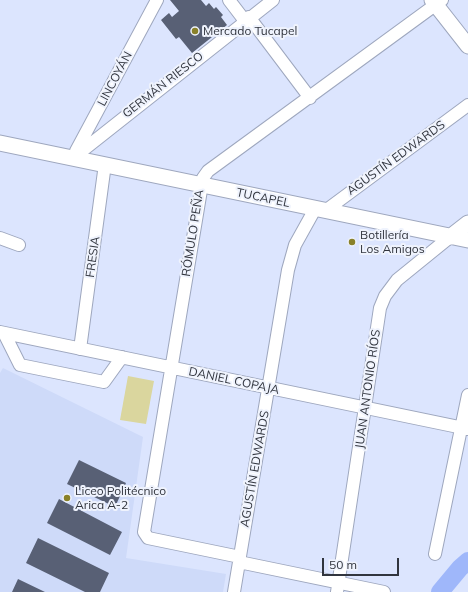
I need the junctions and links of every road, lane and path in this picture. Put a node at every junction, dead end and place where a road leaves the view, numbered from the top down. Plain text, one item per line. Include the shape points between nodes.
1 (157, 0) edge
2 (229, 0) edge
3 (273, 0) edge
4 (436, 2) edge
5 (247, 19) junction
6 (468, 46) edge
7 (310, 98) junction
8 (468, 105) edge
9 (0, 143) edge
10 (0, 154) edge
11 (66, 156) junction
12 (105, 164) junction
13 (201, 185) junction
14 (320, 210) junction
15 (468, 223) edge
16 (450, 237) junction
17 (0, 238) edge
18 (468, 240) edge
19 (18, 244) dead end
20 (2, 333) edge
21 (80, 349) junction
22 (122, 357) junction
23 (170, 367) junction
24 (268, 388) junction
25 (468, 395) edge
26 (365, 408) junction
27 (464, 428) edge
28 (435, 554) dead end
29 (239, 560) junction
30 (338, 587) edge
31 (234, 592) edge
32 (384, 592) edge

1 - 11 street, LINCOYÁN
2 - 5 street
3 - 5 street, GERMÁN RIESCO
4 - 6 main road
4 - 7 street, RÓMULO PEÑA
5 - 7 street
5 - 11 street, GERMÁN RIESCO
7 - 13 street, RÓMULO PEÑA via 208,171
8 - 14 street, AGUSTÍN EDWARDS
9 - 11 main road, TUCAPEL
10 - 11 main road, TUCAPEL via 31,160
11 - 12 main road, TUCAPEL
12 - 13 main road, TUCAPEL
12 - 21 street, FRESIA
13 - 14 main road, TUCAPEL
13 - 23 street, RÓMULO PEÑA
14 - 16 main road, TUCAPEL
14 - 24 street, AGUSTÍN EDWARDS via 302,231 290,261
15 - 16 main road, JUAN ANTONIO RÍOS
16 - 18 main road, TUCAPEL
16 - 26 street, JUAN ANTONIO RÍOS via 397,280 383,301
17 - 19 street
20 - 21 street, DANIEL COPAJA
20 - 22 street via 20,365 104,382
21 - 22 street, DANIEL COPAJA
22 - 23 street, DANIEL COPAJA
23 - 24 street, DANIEL COPAJA
23 - 29 street, RÓMULO PEÑA via 145,536
24 - 26 street, DANIEL COPAJA
24 - 29 street, AGUSTÍN EDWARDS
25 - 27 street
26 - 27 street, DANIEL COPAJA
26 - 30 street, JUAN ANTONIO RÍOS
27 - 28 street
29 - 30 street
29 - 31 street, AGUSTÍN EDWARDS
30 - 32 street

